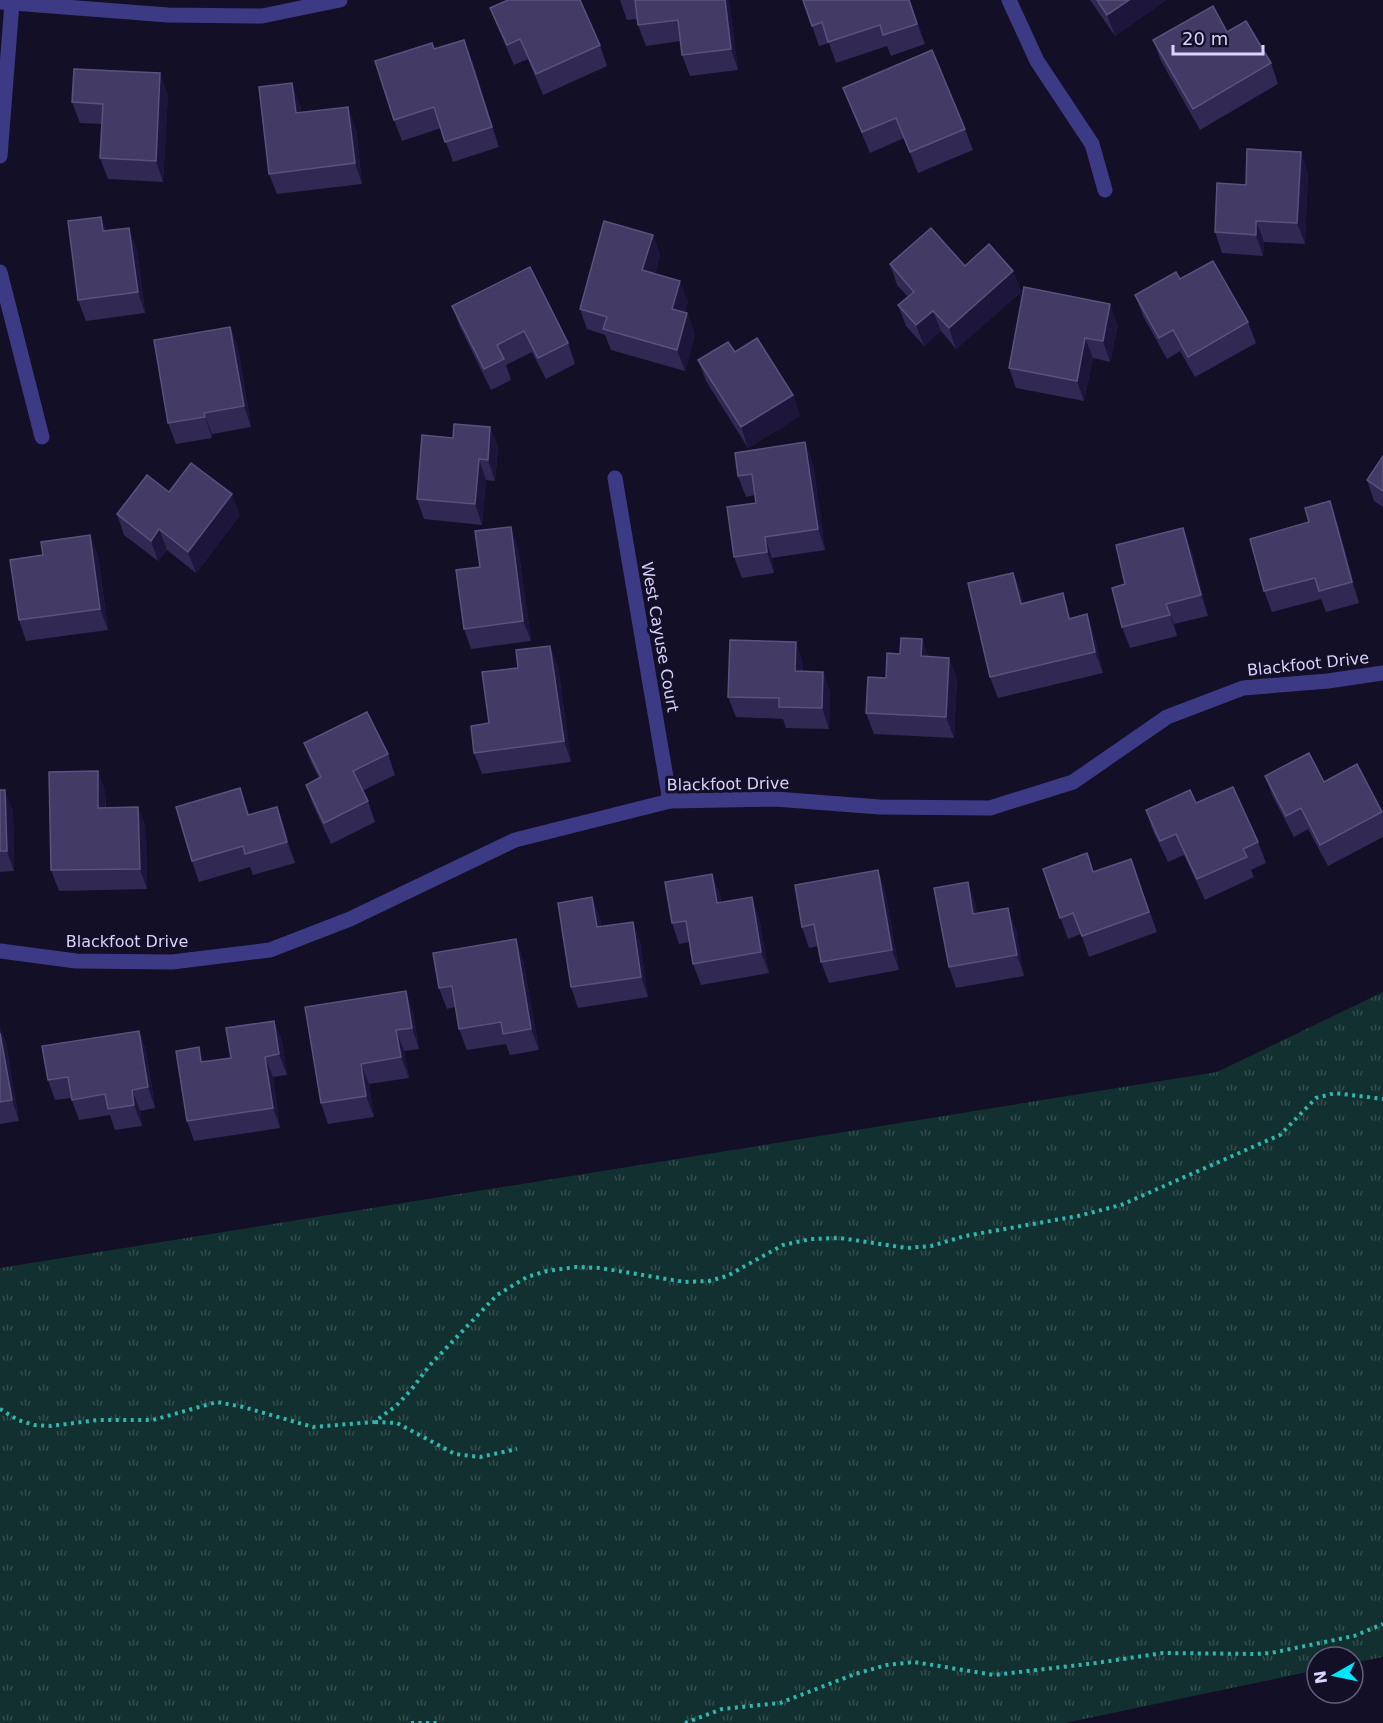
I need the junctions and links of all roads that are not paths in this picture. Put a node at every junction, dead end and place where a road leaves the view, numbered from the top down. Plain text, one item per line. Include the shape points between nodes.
1 (340, 0) edge
2 (1009, 0) edge
3 (6, 2) edge
4 (0, 156) edge
5 (1105, 190) dead end
6 (0, 272) edge
7 (42, 438) dead end
8 (615, 478) dead end
9 (1383, 673) edge
10 (670, 801) junction
11 (0, 951) edge

1 - 3 street via 262,16 168,15
2 - 5 street via 1036,61 1092,144
3 - 4 street
6 - 7 street
8 - 10 street, West Cayuse Court
9 - 10 street, Blackfoot Drive via 1243,688 1167,717 1073,782 990,808 880,807 775,799
10 - 11 street, Blackfoot Drive via 515,840 350,919 270,950 172,962 76,961

